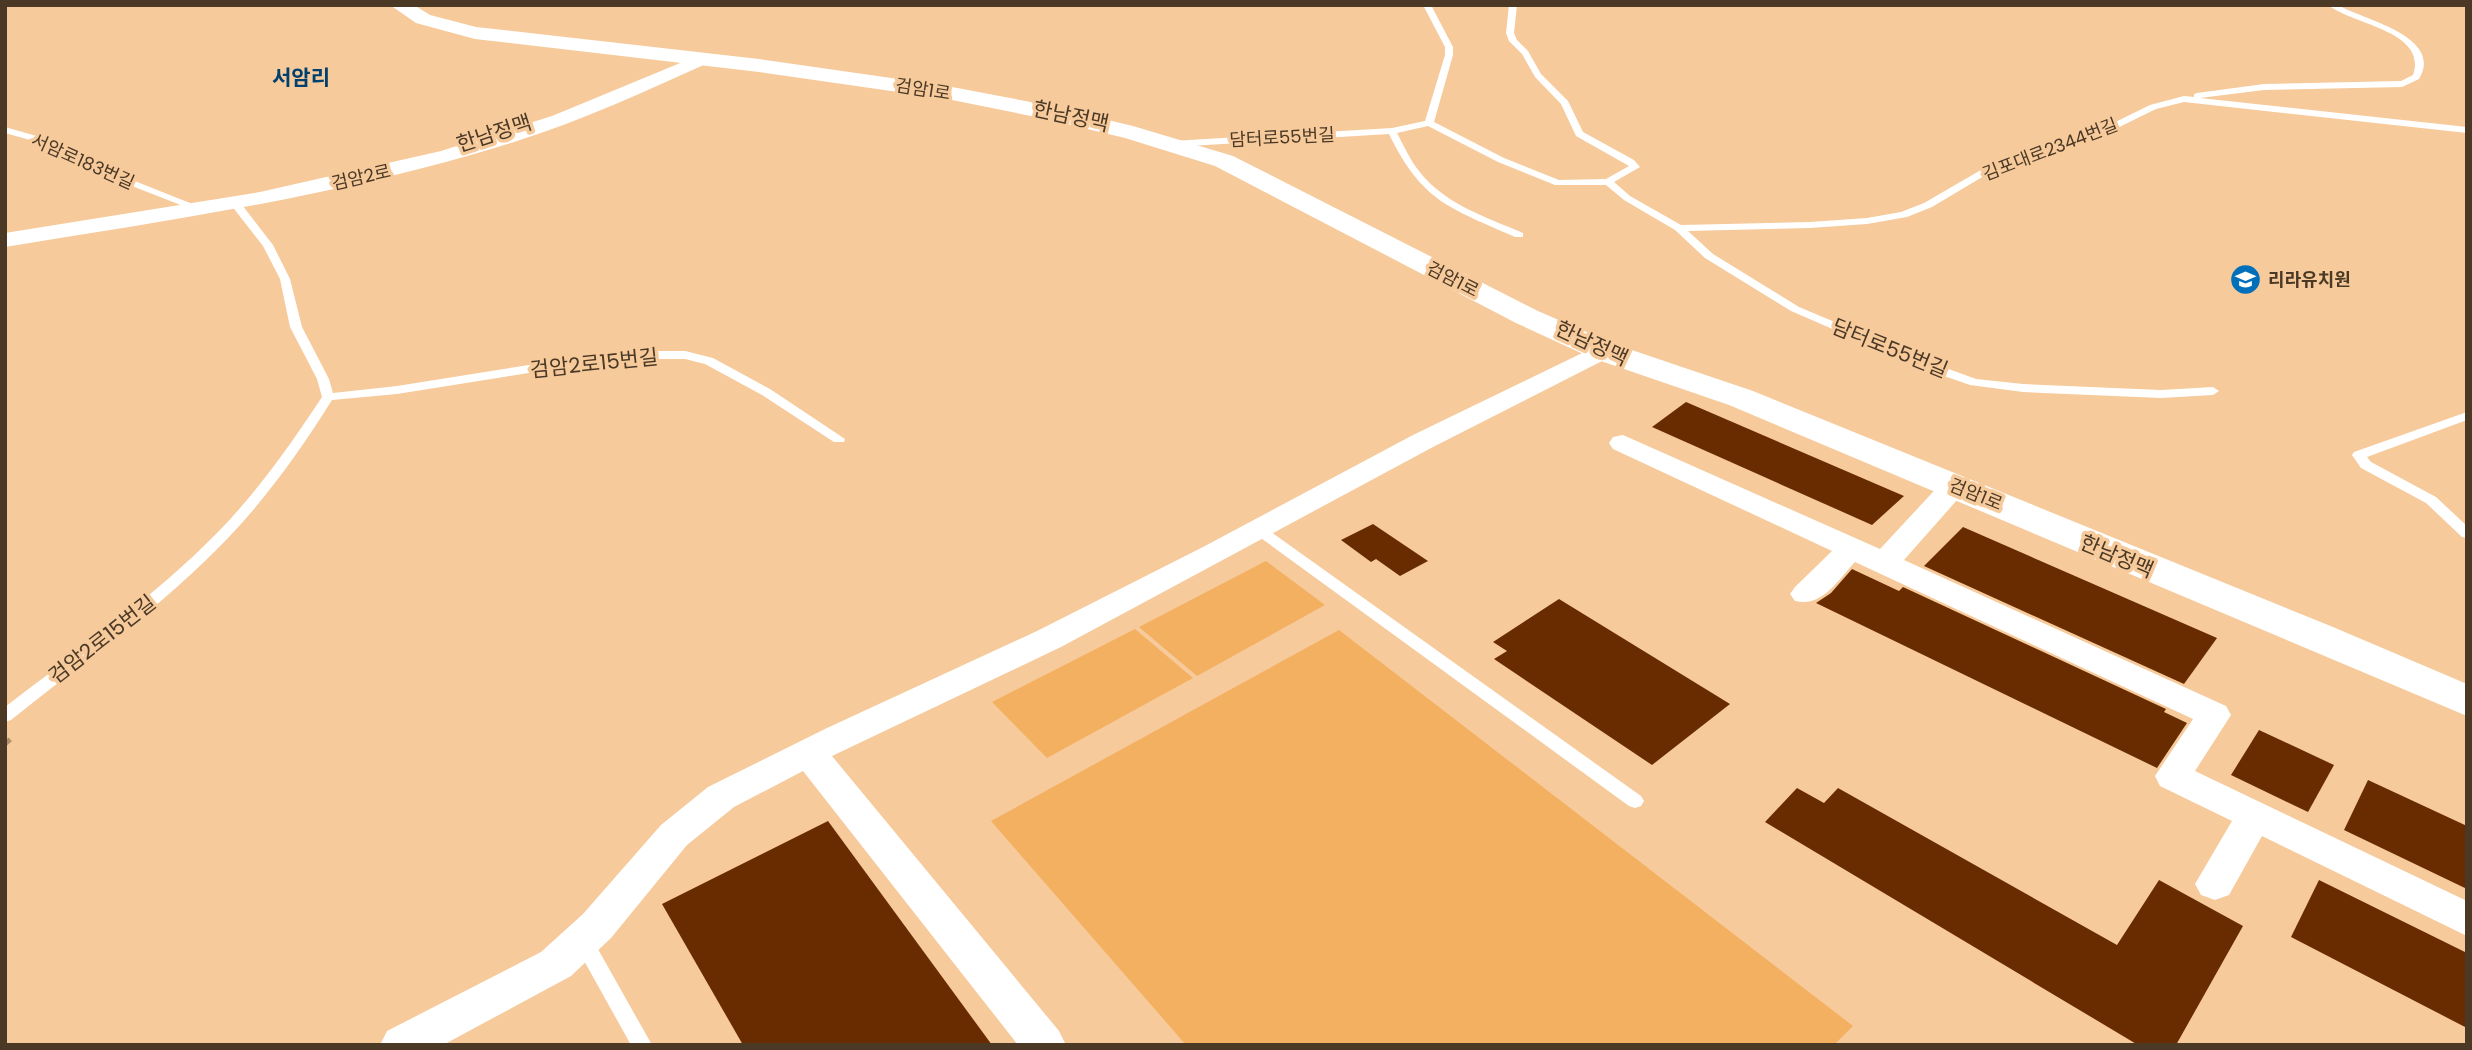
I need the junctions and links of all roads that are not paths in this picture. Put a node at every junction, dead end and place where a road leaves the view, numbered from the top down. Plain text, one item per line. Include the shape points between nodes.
1 (400, 5) edge
2 (1427, 5) edge
3 (1513, 5) edge
4 (2332, 5) edge
5 (702, 59) junction
6 (2185, 99) junction
7 (1429, 123) junction
8 (5, 130) edge
9 (2467, 130) edge
10 (1392, 131) junction
11 (1173, 144) junction
12 (1608, 182) junction
13 (235, 203) junction
14 (200, 209) junction
15 (1679, 228) junction
16 (1519, 235) dead end
17 (5, 240) edge
18 (1603, 351) junction
19 (2213, 391) dead end
20 (328, 397) junction
21 (2467, 416) edge
22 (839, 439) dead end
23 (1623, 443) dead end
24 (1955, 485) junction
25 (1259, 530) junction
26 (2467, 534) edge
27 (1852, 548) junction
28 (1884, 563) junction
29 (1806, 594) dead end
30 (2467, 701) edge
31 (5, 716) edge
32 (809, 752) junction
33 (1635, 801) dead end
34 (2254, 816) junction
35 (2215, 884) dead end
36 (2467, 920) edge
37 (582, 939) junction
38 (402, 1045) edge
39 (642, 1045) edge
40 (1044, 1045) edge

1 - 5 street, 검암1로 via 423,19 475,33
2 - 7 lane via 1450,55
3 - 12 lane via 1513,41 1565,103 1578,134 1635,167
4 - 6 lane via 2415,45 2419,73 2414,80 2221,91
5 - 11 street, 검암1로 via 1041,110
5 - 13 street, 검암2로 via 510,138 382,173
6 - 9 lane, 김포대로2344번길
6 - 15 lane, 김포대로2344번길 via 2153,107 2057,149 1996,165 1903,215 1810,225
7 - 10 lane, 담터로55번길
7 - 12 lane via 1558,183
8 - 14 lane, 서암로183번길 via 51,143 94,169
10 - 11 lane, 담터로55번길
10 - 16 lane via 1426,185
11 - 18 street, 검암1로 via 1224,161 1515,311
12 - 15 lane, 담터로55번길
13 - 14 street, 검암2로
13 - 20 lane via 268,245 285,279 296,327
14 - 17 street, 검암2로
15 - 19 lane, 담터로55번길 via 1709,256 1795,309 1974,382 2084,392
18 - 24 street, 검암1로 via 1741,398
18 - 25 street
20 - 22 lane, 검암2로15번길 via 573,362 685,355 709,360
20 - 31 lane, 검암2로15번길 via 249,505 212,547 164,591
21 - 26 lane via 2359,454 2366,465 2431,500
23 - 27 street
24 - 28 street
24 - 30 street, 검암1로
25 - 32 street via 1049,639
25 - 33 lane
27 - 28 street
27 - 29 street
28 - 34 street via 2214,715 2173,776
32 - 37 street via 721,797 674,835
32 - 40 street
34 - 35 street
34 - 36 street
37 - 38 street via 556,964
37 - 39 lane

